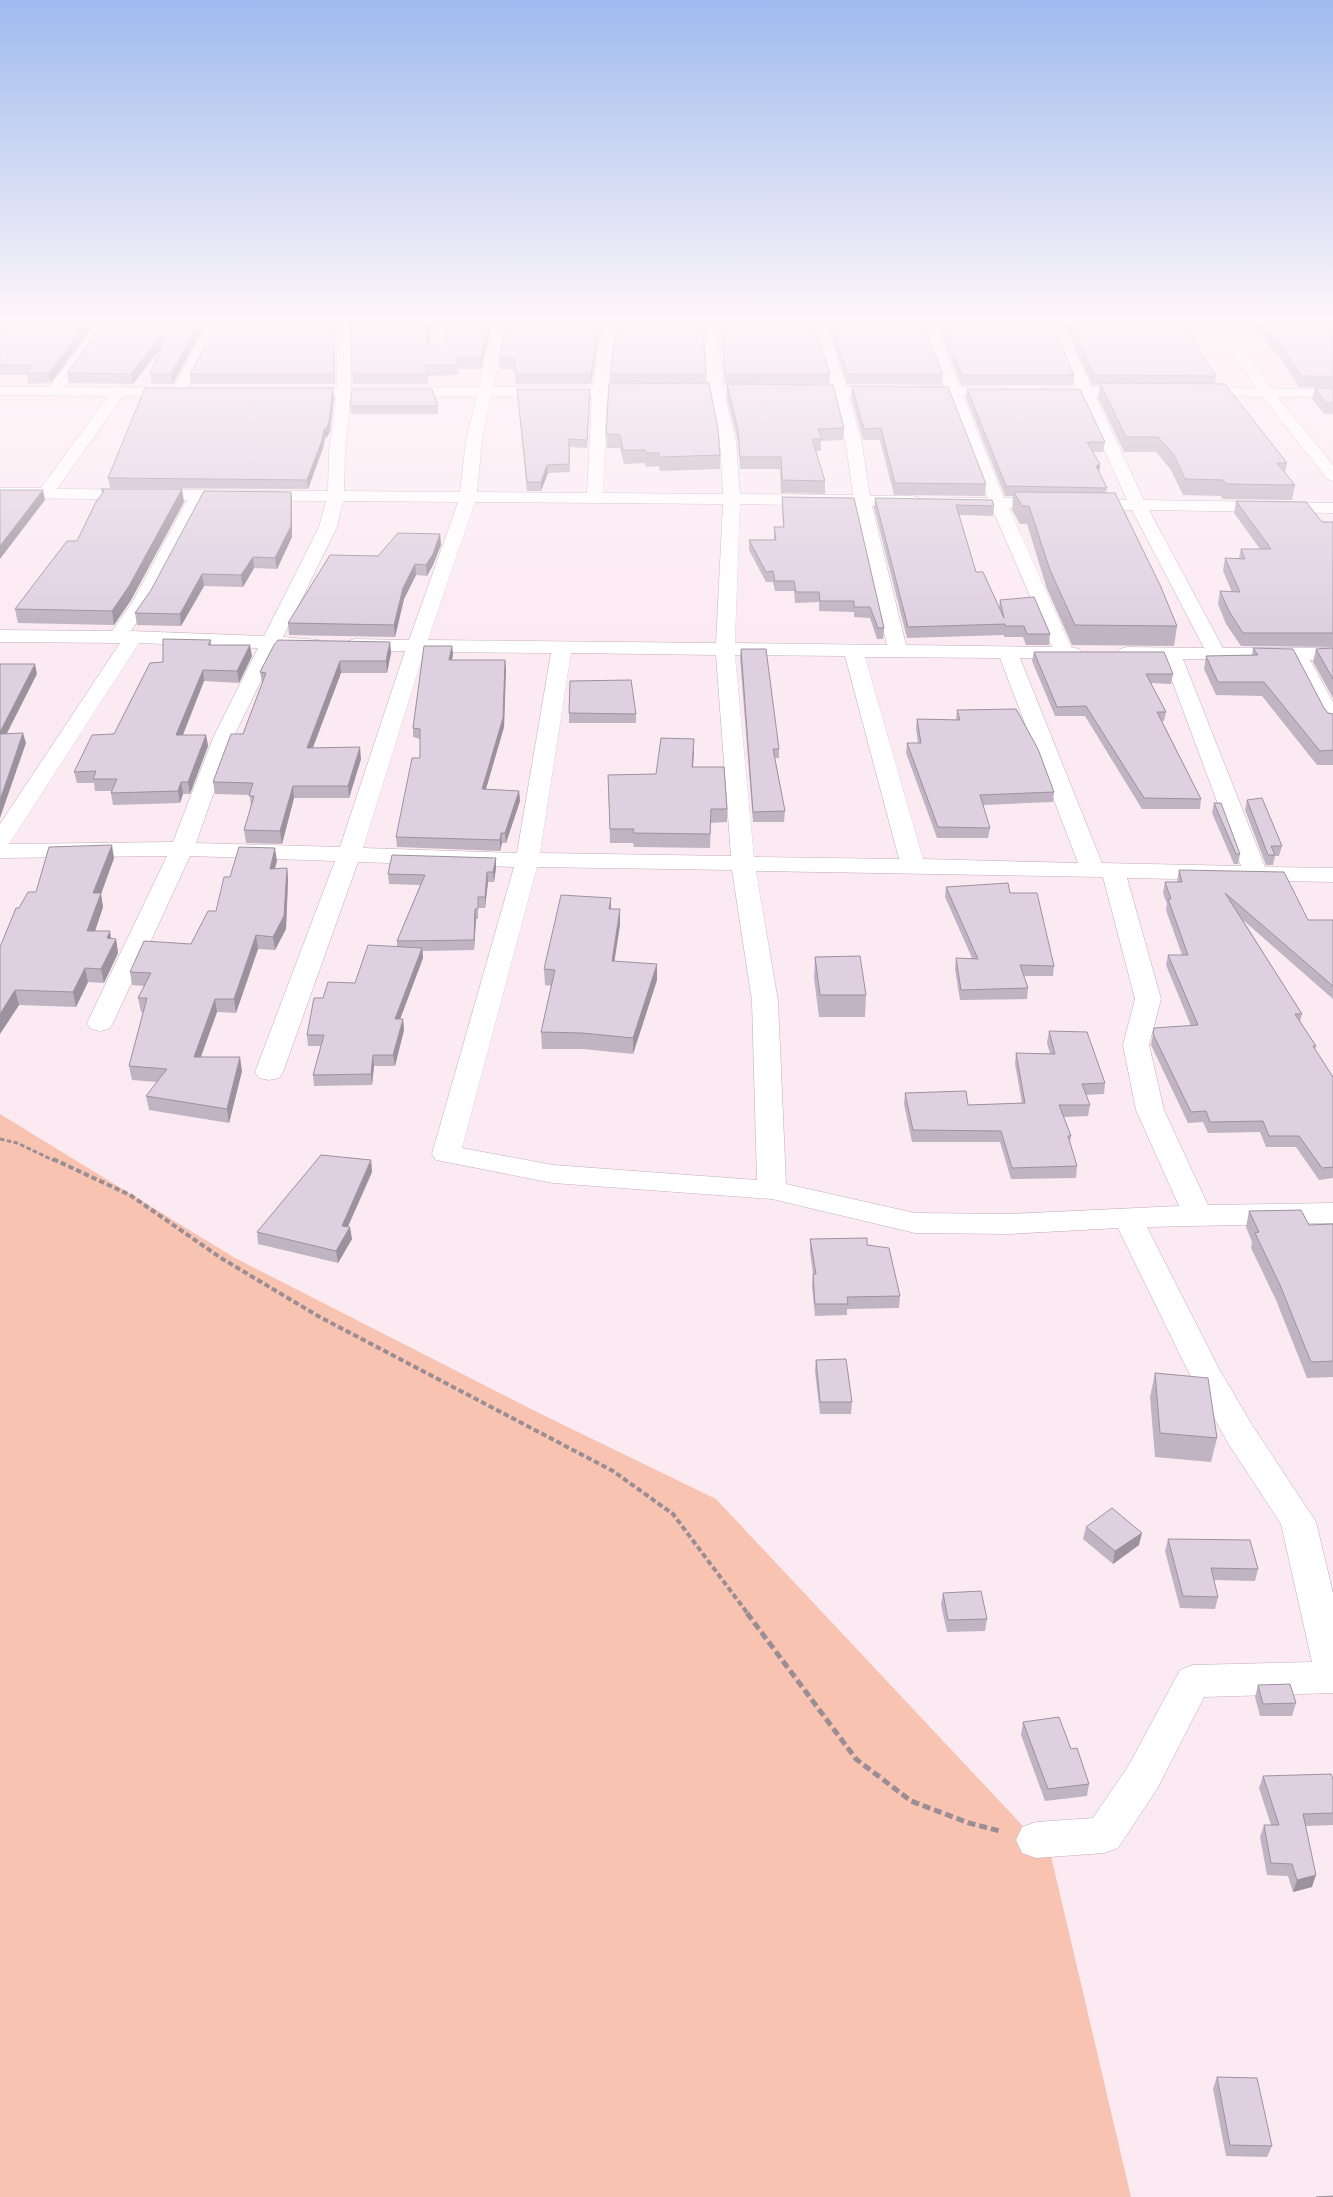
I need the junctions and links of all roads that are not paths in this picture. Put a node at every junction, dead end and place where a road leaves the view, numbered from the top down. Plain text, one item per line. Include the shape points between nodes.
1 (96, 424) edge
2 (340, 424) edge
3 (478, 424) edge
4 (599, 424) edge
5 (724, 424) edge
6 (849, 424) edge
7 (967, 424) edge
8 (1100, 424) edge
9 (1291, 424) edge
10 (1333, 476) edge
11 (0, 493) edge
12 (46, 493) junction
13 (199, 493) junction
14 (336, 496) junction
15 (468, 497) junction
16 (595, 498) junction
17 (732, 499) junction
18 (862, 501) junction
19 (998, 503) junction
20 (1138, 504) junction
21 (1333, 508) edge
22 (0, 636) edge
23 (125, 637) junction
24 (269, 643) junction
25 (416, 646) junction
26 (562, 646) junction
27 (725, 649) junction
28 (898, 651) junction
29 (854, 652) junction
30 (1171, 652) junction
31 (1216, 652) junction
32 (1008, 653) junction
33 (1064, 653) junction
34 (1093, 653) edge
35 (1113, 653) edge
36 (1298, 653) junction
37 (1333, 654) edge
38 (1333, 721) edge
39 (0, 841) edge
40 (182, 849) junction
41 (0, 851) edge
42 (349, 854) junction
43 (528, 860) junction
44 (743, 865) junction
45 (913, 866) junction
46 (1103, 870) junction
47 (1256, 874) junction
48 (1333, 875) edge
49 (100, 1023) dead end
50 (269, 1072) dead end
51 (772, 1190) junction
52 (1333, 1213) edge
53 (1198, 1215) junction
54 (1128, 1219) junction
55 (1333, 1671) edge
56 (1333, 1677) edge
57 (1036, 1840) road end

1 - 12 street
2 - 14 street
3 - 15 street
4 - 16 street
5 - 17 street
6 - 18 street
7 - 19 street
8 - 20 street
9 - 10 street
11 - 12 street
12 - 13 street
13 - 14 street
13 - 23 street
14 - 15 street
14 - 24 street via 328,527
15 - 16 street
15 - 25 street
16 - 17 street
17 - 18 street
17 - 27 street
18 - 19 street
18 - 28 street
19 - 20 street
19 - 33 street
20 - 21 street
20 - 31 street
22 - 23 street
23 - 24 street
23 - 39 street
24 - 25 street
24 - 40 street via 223,738
25 - 26 street
25 - 42 street
26 - 27 street
26 - 43 street
27 - 29 street
27 - 44 street
28 - 29 street
28 - 32 street
29 - 45 street
30 - 31 street
30 - 35 street
30 - 47 street
31 - 36 street
32 - 33 street
32 - 46 street
33 - 34 street
36 - 37 street
36 - 38 street
40 - 41 street
40 - 42 street
40 - 49 street
42 - 43 street
42 - 50 street
43 - 44 street
43 - 51 street via 446,1154 553,1174
44 - 45 street
44 - 51 street via 765,1001
45 - 46 street
46 - 47 street
46 - 53 street via 1148,999 1136,1045 1150,1110
47 - 48 street
51 - 54 street via 915,1223 1009,1224
52 - 53 street
53 - 54 street
54 - 55 street via 1211,1384 1298,1522
56 - 57 street via 1193,1681 1144,1777 1104,1835

